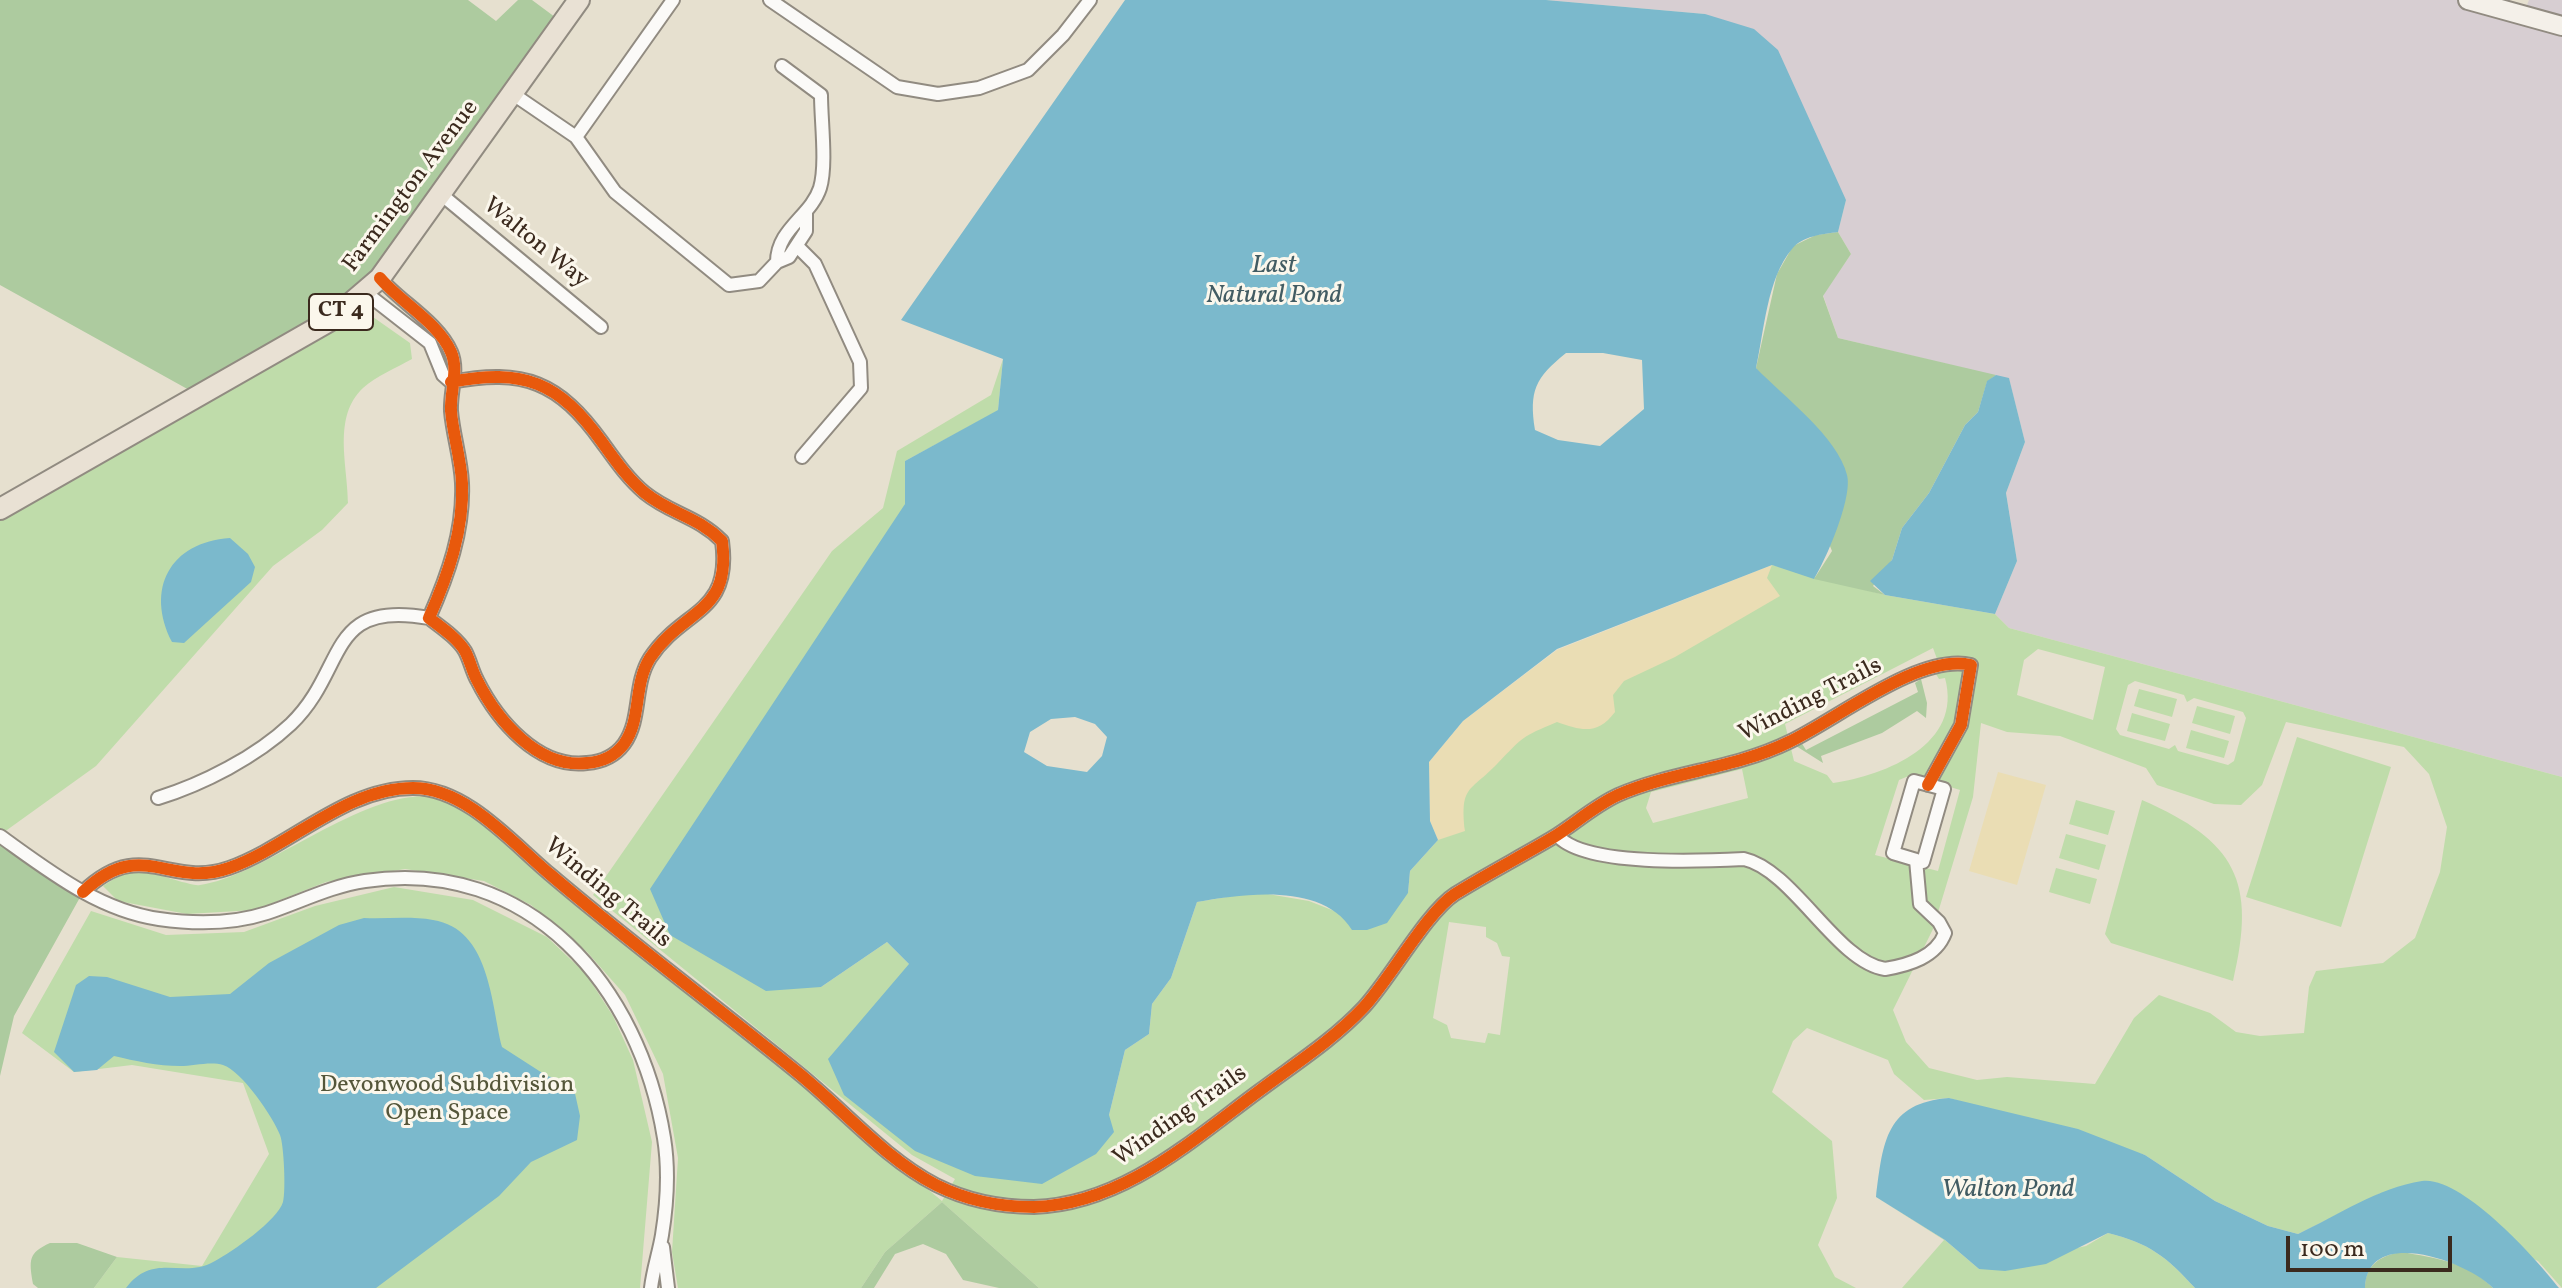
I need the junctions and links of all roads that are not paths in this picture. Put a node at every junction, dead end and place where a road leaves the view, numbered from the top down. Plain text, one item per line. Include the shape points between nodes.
1 (579, 0) edge
2 (673, 0) edge
3 (770, 0) edge
4 (1090, 0) edge
5 (2468, 0) edge
6 (2562, 26) edge
7 (782, 66) dead end
8 (513, 94) junction
9 (576, 137) junction
10 (442, 195) junction
11 (806, 212) junction
12 (797, 246) junction
13 (777, 262) junction
14 (373, 285) junction
15 (601, 327) dead end
16 (451, 382) junction
17 (802, 457) dead end
18 (0, 509) edge
19 (429, 618) junction
20 (1928, 785) junction
21 (158, 798) dead end
22 (1557, 835) junction
23 (0, 836) edge
24 (1916, 860) junction
25 (83, 892) junction
26 (662, 1236) junction
27 (651, 1288) edge
28 (668, 1288) edge

1 - 8 main road, Farmington Avenue / CT 4
2 - 9 street
3 - 4 street via 897,87 938,94 979,88 1028,70
5 - 6 street
7 - 11 street via 821,95 821,181
8 - 9 street
8 - 10 main road, Farmington Avenue / CT 4
9 - 13 street via 615,192 729,285 759,281
10 - 14 main road, Farmington Avenue / CT 4
10 - 15 street, Walton Way
11 - 12 street via 806,231
11 - 13 street via 786,234
12 - 13 street
12 - 17 street via 815,264 860,362 861,388
14 - 16 street via 430,343
14 - 16 street via 450,349 456,367
14 - 18 main road, Farmington Avenue / CT 4 via 318,328
16 - 19 street via 462,486 459,520 455,553
16 - 19 street via 515,375 560,396 583,416 646,494 705,524 722,541 723,581 714,598 650,659 640,680 633,729 621,748 602,761 548,759 517,734 492,707 465,651
19 - 21 street via 379,614 354,627 310,703 291,724 186,789
20 - 22 street, Winding Trails via 1961,725 1971,665 1925,668 1787,743 1729,766 1616,796
20 - 24 street via 1944,789 1923,862
20 - 24 street, Winding Trails via 1914,781 1893,853
22 - 24 street via 1567,844 1635,859 1757,862 1862,959 1885,969 1922,958 1938,948 1945,933 1920,904
22 - 25 street, Winding Trails via 1446,902 1342,1029 1163,1162 1108,1191 1038,1207 976,1200 921,1177 793,1068 450,797 419,788 396,789 349,804 299,835 226,869 197,875 130,864
23 - 25 street
25 - 26 street via 158,919 216,922 264,914 344,885 418,879 459,884 520,909 580,954 616,1001 641,1048 664,1140
26 - 27 street
26 - 28 street

